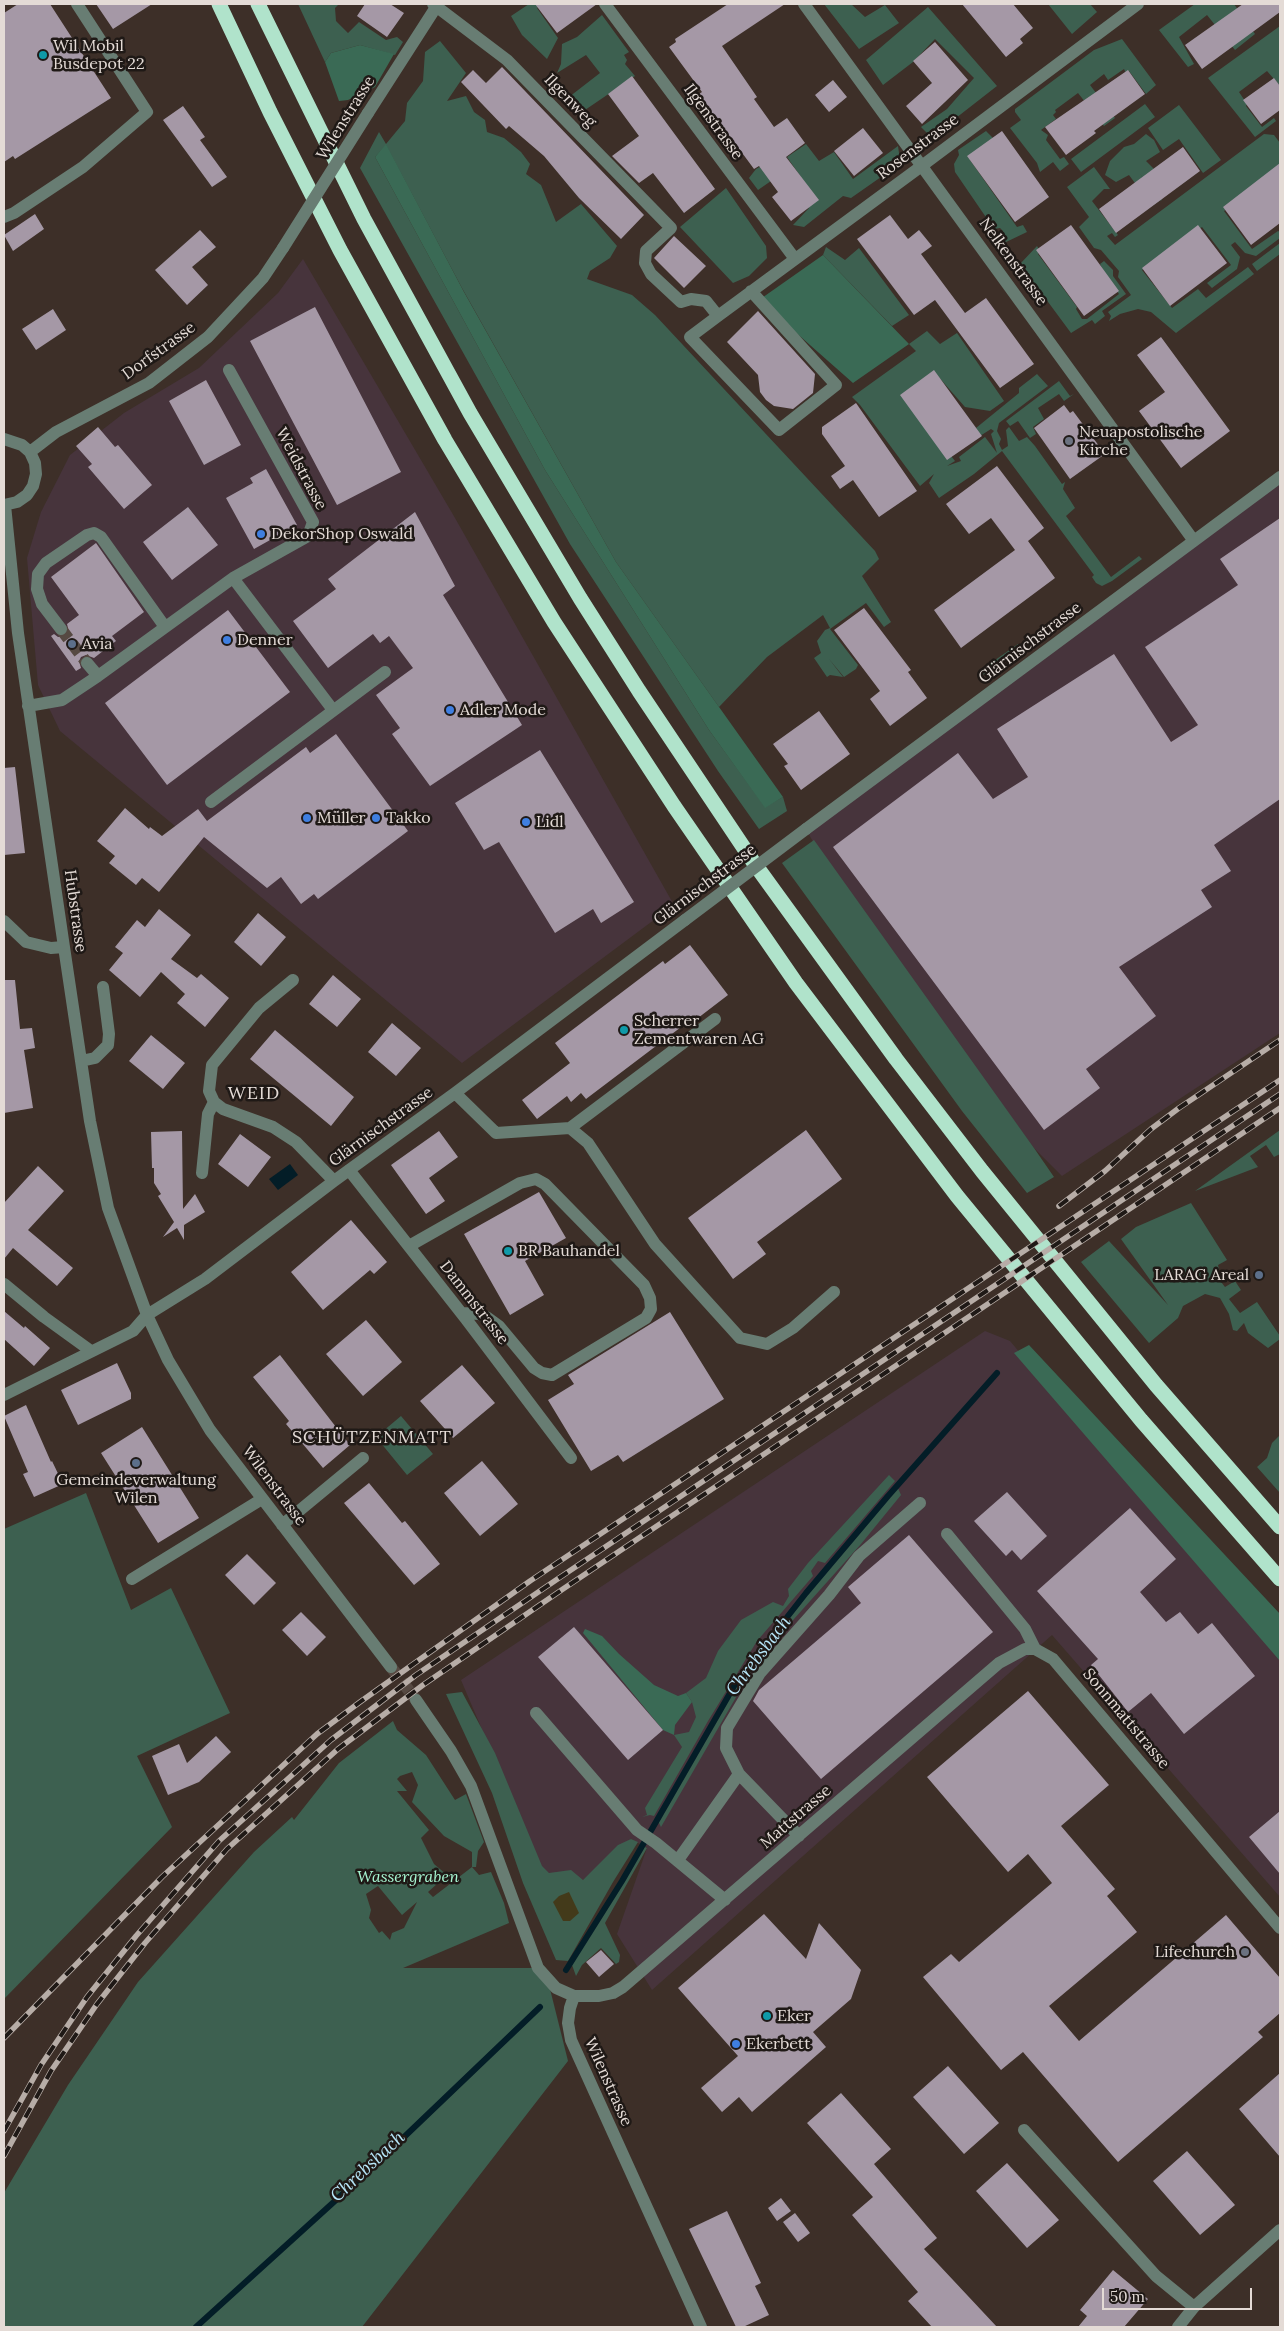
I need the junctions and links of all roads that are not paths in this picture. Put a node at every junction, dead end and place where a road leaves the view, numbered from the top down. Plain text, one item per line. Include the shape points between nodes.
1 (77, 4) edge
2 (219, 4) edge
3 (258, 4) edge
4 (605, 4) edge
5 (804, 4) edge
6 (1138, 4) edge
7 (436, 5) edge
8 (923, 165) junction
9 (4, 217) edge
10 (283, 248) joint
11 (794, 259) junction
12 (751, 292) junction
13 (718, 316) junction
14 (229, 370) dead end
15 (4, 439) edge
16 (30, 452) junction
17 (1280, 477) edge
18 (4, 505) edge
19 (1194, 541) junction
20 (233, 578) junction
21 (165, 627) junction
22 (61, 629) tunnel mouth
23 (87, 663) tunnel mouth
24 (385, 672) dead end
25 (98, 676) junction
26 (28, 706) junction
27 (333, 710) junction
28 (211, 802) dead end
29 (4, 921) edge
30 (64, 947) junction
31 (293, 980) dead end
32 (103, 987) dead end
33 (715, 1019) dead end
34 (81, 1061) junction
35 (455, 1093) junction
36 (214, 1102) junction
37 (570, 1128) junction
38 (349, 1170) junction
39 (202, 1173) dead end
40 (334, 1181) junction
41 (409, 1246) junction
42 (4, 1284) edge
43 (834, 1292) dead end
44 (462, 1313) junction
45 (147, 1315) junction
46 (91, 1351) junction
47 (4, 1395) edge
48 (363, 1458) dead end
49 (571, 1458) dead end
50 (262, 1498) junction
51 (920, 1502) dead end
52 (282, 1525) junction
53 (1280, 1527) edge
54 (947, 1534) dead end
55 (132, 1579) dead end
56 (1280, 1579) edge
57 (1034, 1649) junction
58 (391, 1667) tunnel mouth
59 (416, 1700) tunnel mouth
60 (536, 1713) dead end
61 (739, 1774) junction
62 (799, 1836) junction
63 (678, 1860) junction
64 (725, 1900) junction
65 (1280, 1928) edge
66 (574, 1996) junction
67 (1024, 2130) dead end
68 (1280, 2230) edge
69 (1194, 2307) junction
70 (701, 2327) edge
71 (1178, 2327) edge

1 - 9 street via 147,112 83,168
2 - 56 highway via 340,250 445,440 554,622 674,806 796,983 957,1196 1141,1420
3 - 53 highway via 364,219 470,413 615,652 754,863 890,1051 988,1178 1156,1384
4 - 11 street, Ilgenstrasse
5 - 8 street, Nelkenstrasse
6 - 8 street, Rosenstrasse
7 - 10 street, Wilenstrasse, bridge
7 - 13 street, Ilgenweg via 507,60 671,228 646,251 645,263 651,274 681,302 690,299 706,301
8 - 11 street, Rosenstrasse
8 - 19 street, Nelkenstrasse
10 - 16 street, Dorfstrasse via 263,278 208,337 149,383 56,432
11 - 12 street, Rosenstrasse
12 - 13 street, Rosenstrasse
12 - 13 street, Rosenstrasse via 836,385 779,430 690,337
14 - 20 street, Weidstrasse via 313,522 308,536
15 - 16 street via 22,445
16 - 18 street via 36,468 33,486 17,502
17 - 19 street, Glärnischstrasse
18 - 26 street, Hubstrasse
19 - 35 street, Glärnischstrasse, bridge
20 - 21 street, Weidstrasse
20 - 27 street
21 - 22 street via 101,537 94,533 87,534 46,563 38,574 37,589 42,604
21 - 25 street, Weidstrasse
23 - 25 street
24 - 27 street
25 - 26 street, Weidstrasse via 62,700
26 - 30 street, Hubstrasse
27 - 28 street
29 - 30 street via 26,942 51,948
30 - 34 street, Hubstrasse
31 - 36 street via 259,1008 212,1065 209,1091
32 - 34 street via 108,1045 95,1058
33 - 37 street
34 - 45 street, Hubstrasse via 108,1208
35 - 37 street via 496,1133
35 - 38 street, Glärnischstrasse
36 - 39 street via 208,1114
36 - 40 street via 223,1109 273,1127 296,1142
37 - 43 street via 588,1143 655,1244 740,1338 767,1344 793,1328
38 - 40 street, Glärnischstrasse
38 - 41 street, Dammstrasse
40 - 45 street, Glärnischstrasse via 205,1279
41 - 44 street, Dammstrasse
41 - 44 street via 520,1183 536,1179 545,1184 644,1285 651,1309 646,1318 552,1375 534,1368 499,1326 488,1318
42 - 46 street
44 - 49 street, Dammstrasse
45 - 46 street, Glärnischstrasse via 132,1331
45 - 50 street, Wilenstrasse via 168,1360 210,1430
46 - 47 street, Glärnischstrasse
48 - 52 street
50 - 52 street, Wilenstrasse
50 - 55 street
51 - 61 street via 859,1556 760,1673 726,1728 726,1748
52 - 58 street, Wilenstrasse
54 - 57 street via 1025,1629
57 - 62 street, Mattstrasse via 1015,1653 999,1663
57 - 65 street, Sonnmattstrasse via 1053,1659
59 - 66 street via 452,1751 471,1786 538,1968 556,1988
60 - 63 street via 636,1830
61 - 62 street
61 - 63 street
62 - 64 street, Mattstrasse
63 - 64 street
64 - 66 street, Mattstrasse via 623,1987 599,1996
66 - 70 street, Wilenstrasse via 568,2023 571,2040
67 - 69 street via 1156,2276
68 - 69 street
69 - 71 street

